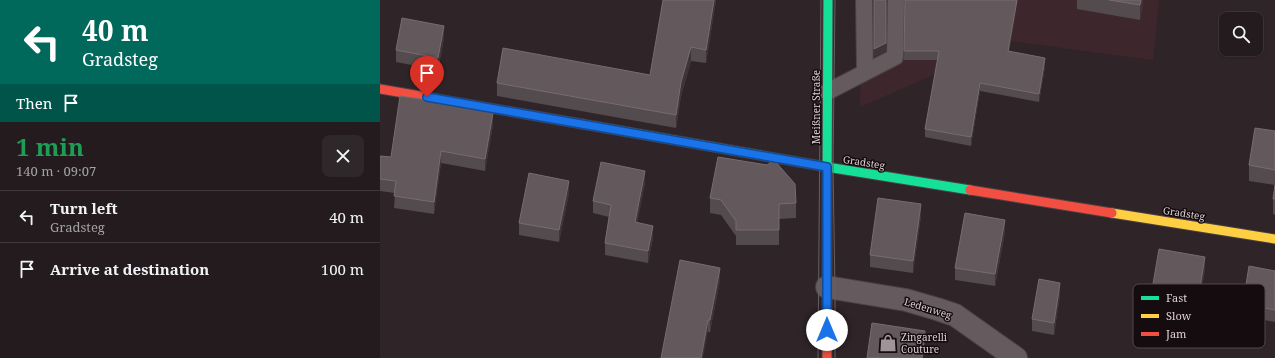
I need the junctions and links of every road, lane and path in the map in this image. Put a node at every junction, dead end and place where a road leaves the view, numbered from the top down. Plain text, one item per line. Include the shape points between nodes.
1 (828, 0) edge
2 (864, 0) edge
3 (896, 0) edge
4 (865, 72) junction
5 (380, 89) edge
6 (827, 92) junction
7 (827, 167) junction
8 (1275, 239) edge
9 (827, 287) junction
10 (827, 358) edge
11 (1016, 358) edge

1 - 6 street, Meißner Straße
2 - 4 lane
3 - 4 lane via 895,57
4 - 6 lane
5 - 7 street, Gradsteg
6 - 7 street, Meißner Straße
7 - 8 street, Gradsteg
7 - 9 street, Meißner Straße
9 - 10 street, Meißner Straße
9 - 11 street, Ledenweg via 906,300 943,311 960,319

